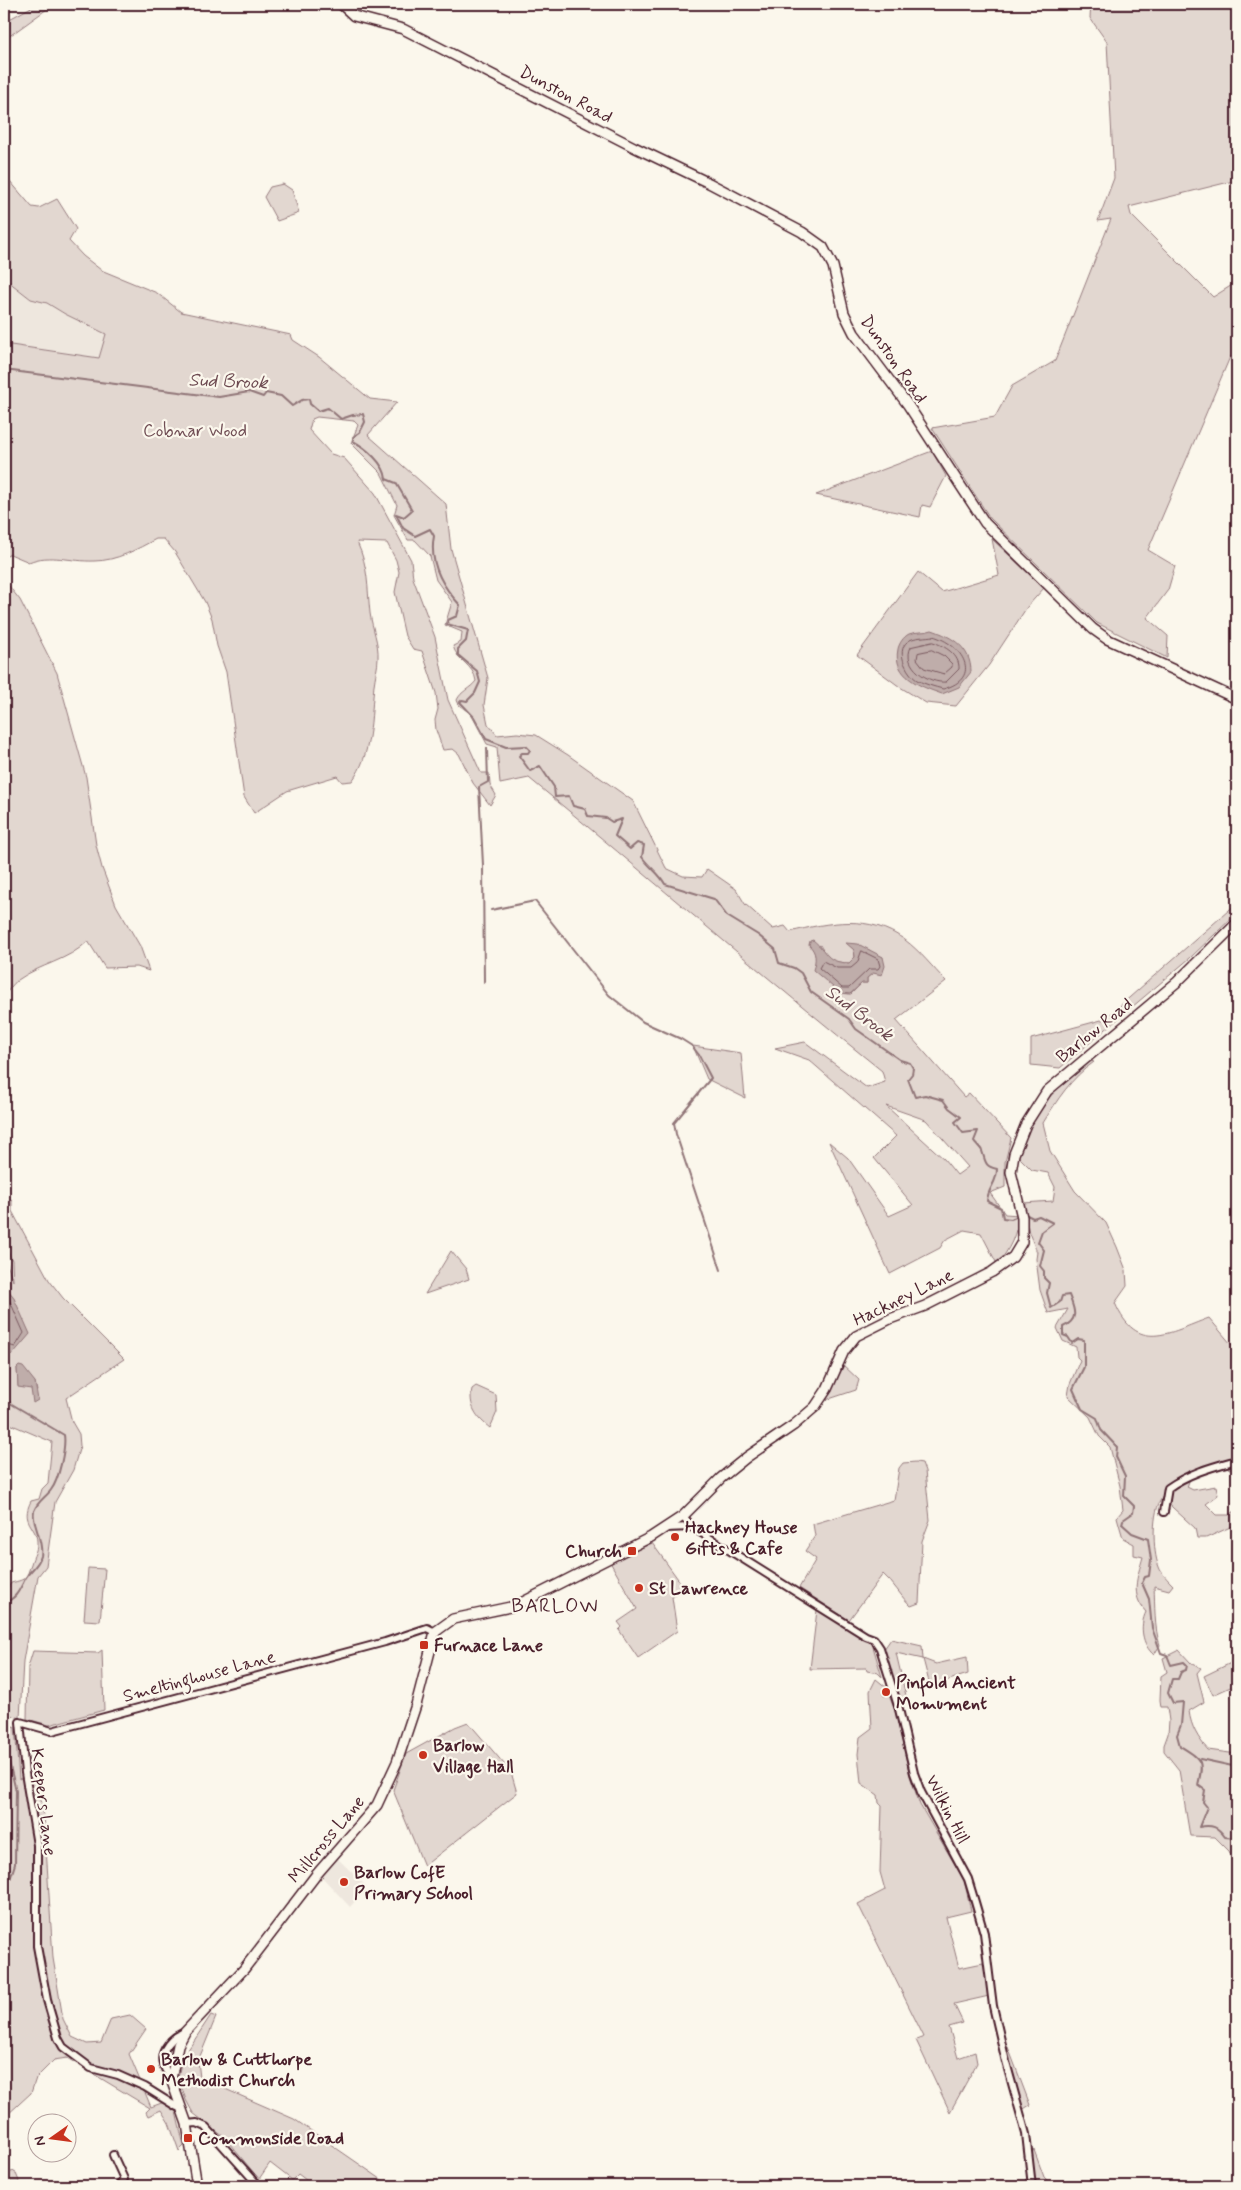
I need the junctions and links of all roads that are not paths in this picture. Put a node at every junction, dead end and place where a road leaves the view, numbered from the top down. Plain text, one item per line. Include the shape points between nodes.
1 (341, 4) edge
2 (1237, 699) edge
3 (1237, 923) edge
4 (1013, 1185) joint
5 (1237, 1460) edge
6 (1164, 1512) dead end
7 (683, 1516) junction
8 (692, 1526) junction
9 (665, 1528) junction
10 (435, 1632) junction
11 (20, 1722) joint
12 (181, 2106) junction
13 (187, 2124) junction
14 (114, 2155) dead end
15 (124, 2179) junction
16 (118, 2186) edge
17 (129, 2186) edge
18 (197, 2186) edge
19 (259, 2186) edge
20 (1032, 2186) edge

1 - 2 main road, Dunston Road via 354,16 403,29 709,183 802,232 823,248 833,266 844,313 854,333 908,405 985,523 1107,640
3 - 4 main road, Barlow Road via 1177,982 1047,1091 1026,1124 1014,1154
4 - 7 main road, Hackney Lane via 1022,1217 1022,1242 1013,1257 992,1272 856,1336 844,1351 815,1407 747,1456
5 - 6 street via 1180,1479 1168,1488
7 - 8 street, Wilkin Hill
7 - 9 main road, Hackney Lane
8 - 9 street
8 - 20 street, Wilkin Hill via 874,1638 880,1648 914,1773 968,1879 984,1933 995,2013 1026,2134
9 - 10 main road, Hackney Lane via 523,1602 454,1619
10 - 11 street, Smeltinghouse Lane via 427,1628 52,1731
10 - 12 main road, Millcross Lane via 416,1705 382,1796 244,1969 185,2032 173,2060 171,2079
11 - 12 street, Keepers Lane via 37,1845 37,1946 58,2038 63,2048 91,2068 118,2074 177,2107
12 - 13 main road
13 - 18 main road
13 - 19 street via 197,2123 206,2127
14 - 15 street
15 - 16 street
15 - 17 street

